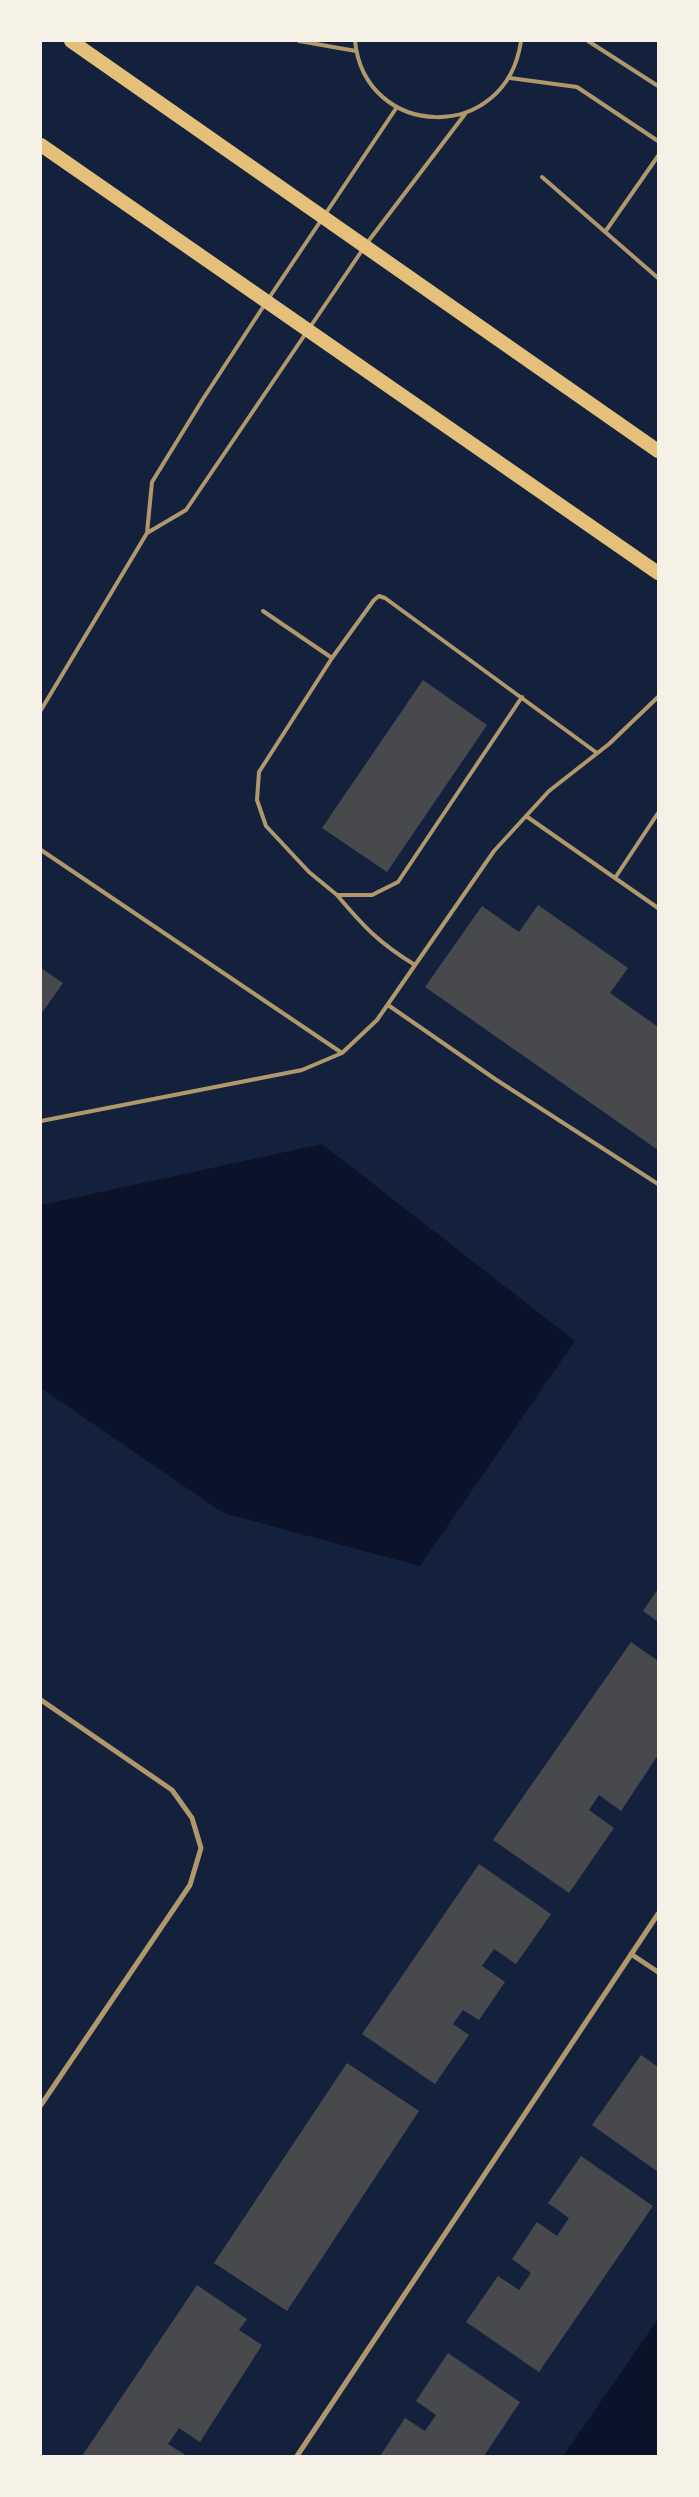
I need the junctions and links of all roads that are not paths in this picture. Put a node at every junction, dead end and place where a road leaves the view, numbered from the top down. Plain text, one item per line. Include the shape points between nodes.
1 (71, 41) edge
2 (299, 41) edge
3 (355, 41) edge
4 (521, 41) edge
5 (588, 41) edge
6 (356, 51) junction
7 (510, 78) junction
8 (658, 86) edge
9 (398, 107) junction
10 (465, 114) junction
11 (658, 141) edge
12 (41, 145) edge
13 (658, 156) edge
14 (542, 177) dead end
15 (323, 217) junction
16 (605, 232) junction
17 (365, 247) junction
18 (658, 278) edge
19 (266, 302) junction
20 (309, 331) junction
21 (658, 452) edge
22 (147, 532) junction
23 (658, 573) edge
24 (263, 611) dead end
25 (332, 658) junction
26 (658, 696) edge
27 (522, 697) junction
28 (41, 710) edge
29 (597, 753) junction
30 (658, 813) edge
31 (526, 816) junction
32 (41, 850) edge
33 (615, 878) junction
34 (337, 895) junction
35 (658, 908) edge
36 (415, 965) junction
37 (388, 1005) junction
38 (342, 1053) junction
39 (41, 1121) edge
40 (658, 1184) edge
41 (41, 1700) edge
42 (658, 1914) edge
43 (631, 1954) junction
44 (658, 1972) edge
45 (41, 2106) edge
46 (298, 2456) edge

1 - 15 highway
2 - 6 lane
3 - 6 lane
4 - 7 lane via 519,57
5 - 8 lane
6 - 9 lane via 371,84
7 - 10 lane via 483,105
7 - 11 lane via 576,87
9 - 10 lane via 420,116 442,118
9 - 15 lane
10 - 17 lane
12 - 19 highway
13 - 16 lane
14 - 16 lane
15 - 17 highway
15 - 19 lane
16 - 18 lane
17 - 20 lane
17 - 21 highway
19 - 20 highway
19 - 22 lane via 152,482
20 - 22 lane via 186,510
20 - 23 highway
22 - 28 lane
24 - 25 lane
25 - 27 lane via 379,596
25 - 34 lane via 259,772 257,800 266,826
26 - 29 lane
27 - 29 lane
27 - 34 lane via 398,882 372,895
29 - 31 lane via 549,792
30 - 33 lane
31 - 33 lane
31 - 36 lane via 494,851
32 - 38 lane
33 - 35 lane
34 - 36 lane via 368,931 387,948
36 - 37 lane
37 - 38 lane
37 - 40 lane via 495,1079
38 - 39 lane via 302,1070
41 - 45 street via 172,1790 192,1818 201,1848 190,1884
42 - 43 street
43 - 44 street
43 - 46 street

